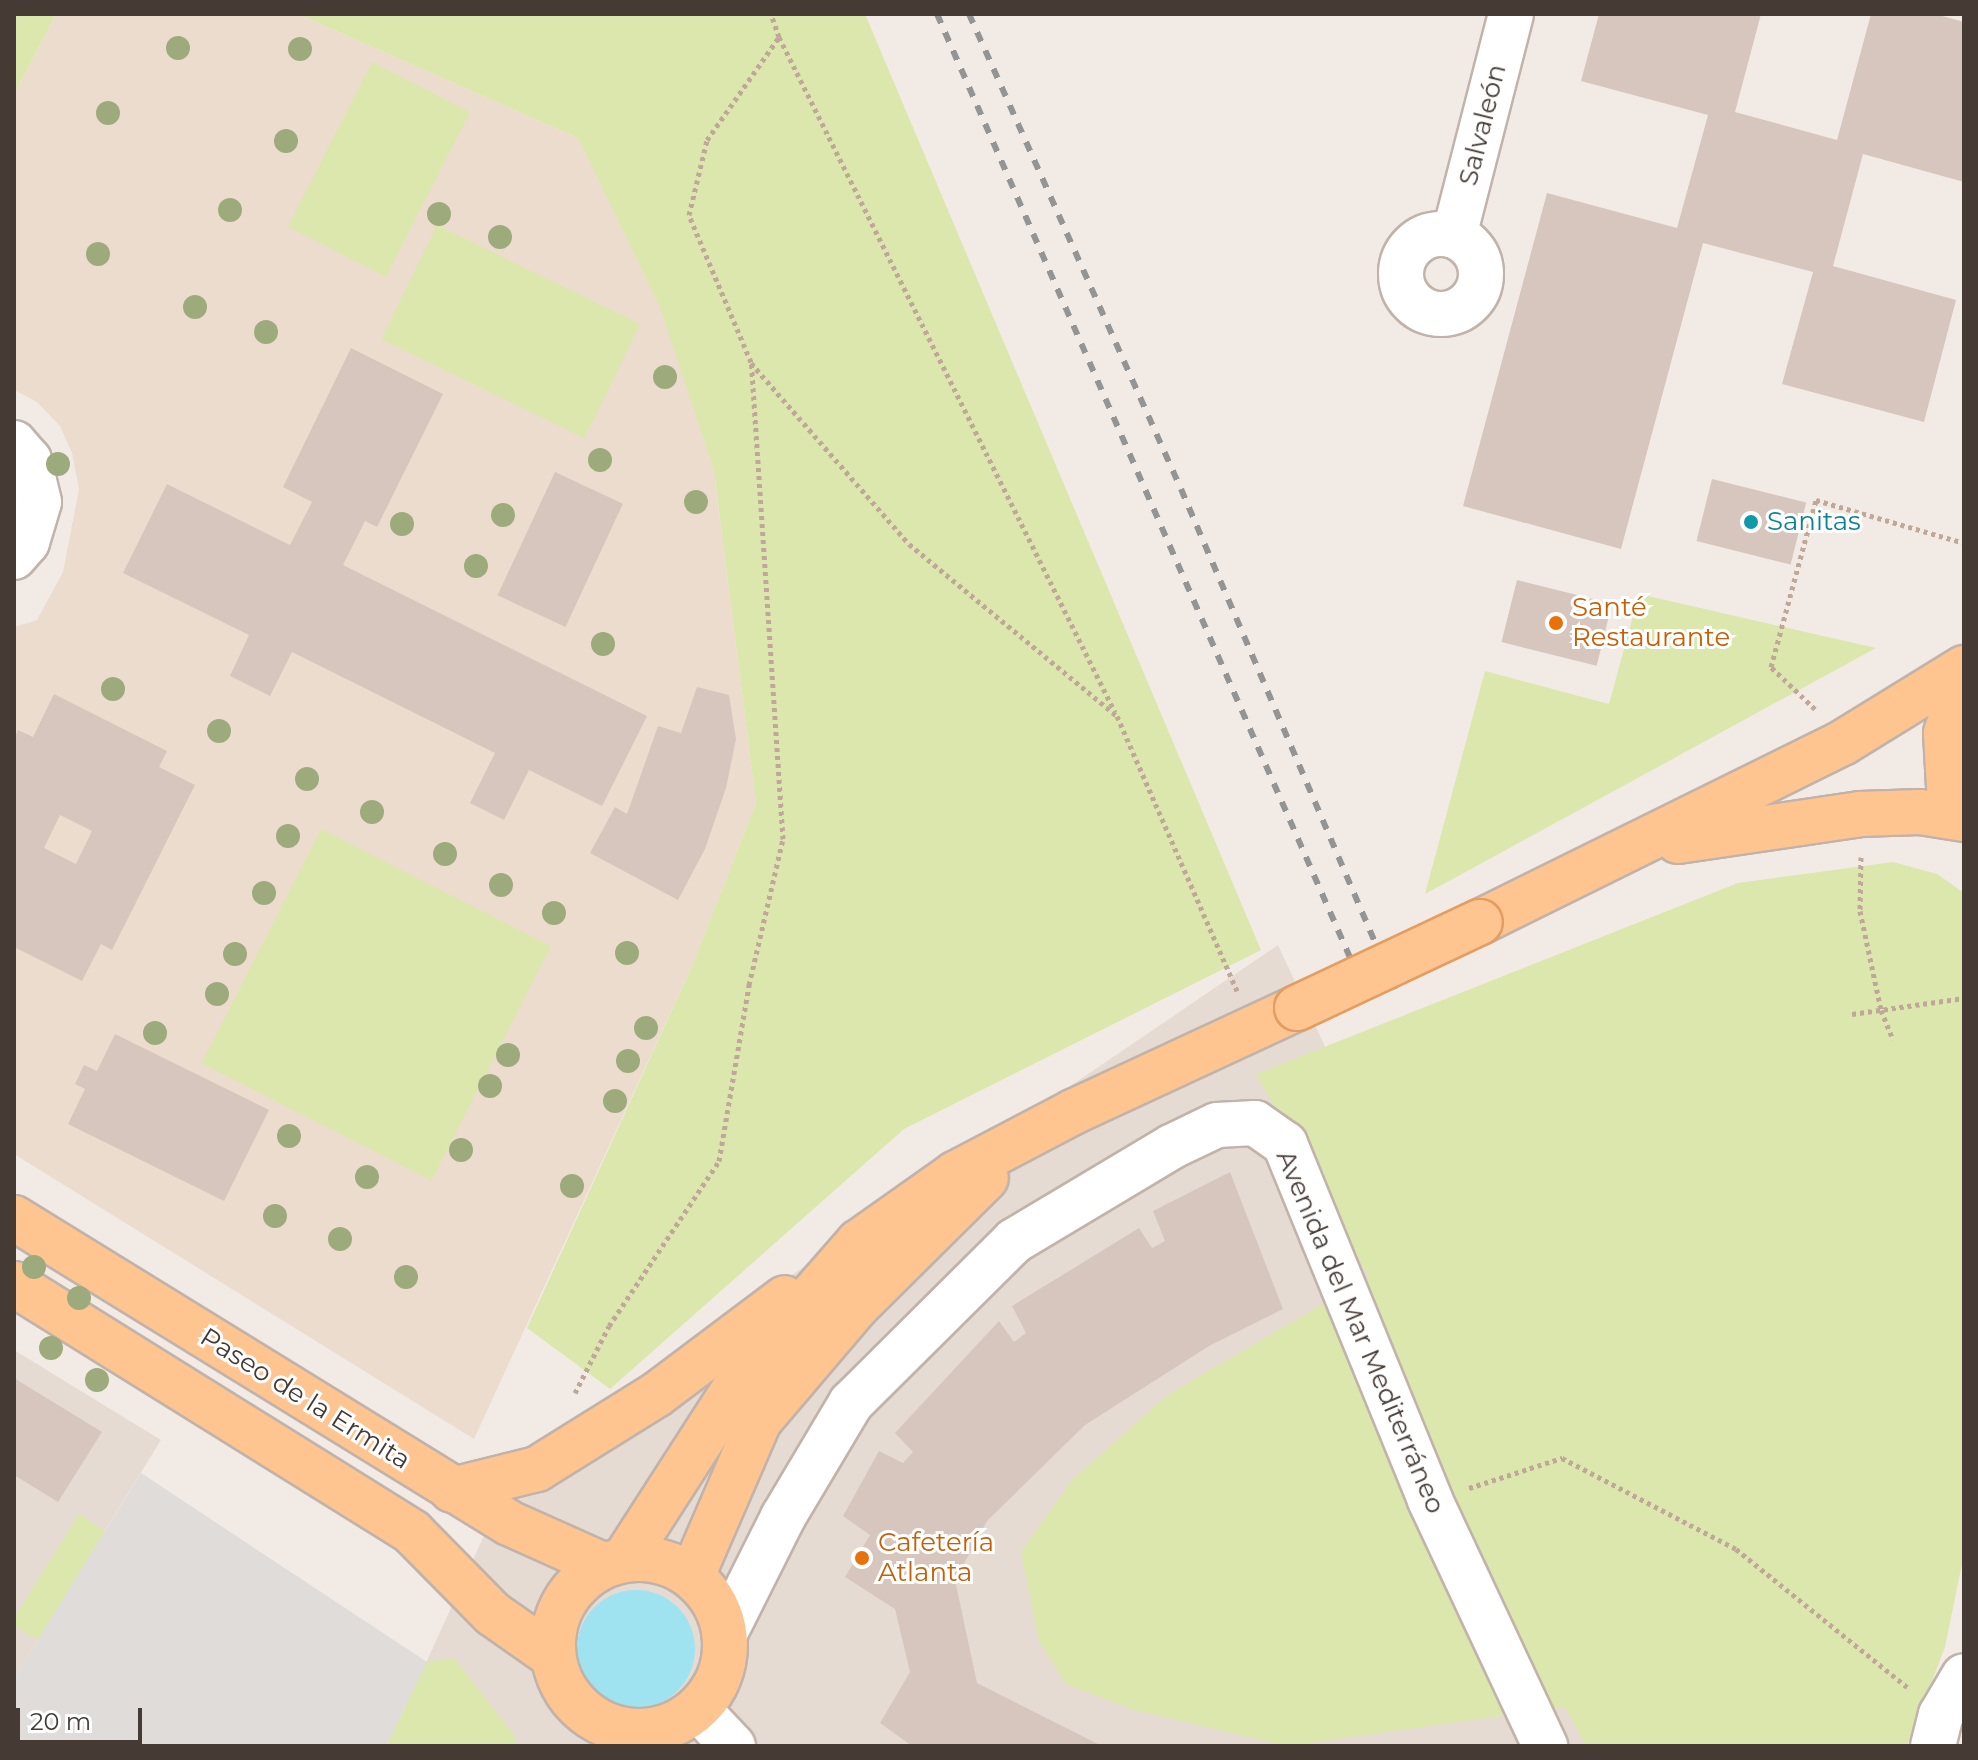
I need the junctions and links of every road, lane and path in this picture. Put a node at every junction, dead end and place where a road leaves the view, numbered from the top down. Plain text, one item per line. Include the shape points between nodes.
1 (771, 14) edge
2 (1511, 14) edge
3 (779, 37) junction
4 (1454, 236) dead end
5 (751, 362) junction
6 (14, 443) edge
7 (1816, 500) dead end
8 (1964, 543) edge
9 (14, 557) edge
10 (1964, 668) edge
11 (1964, 681) edge
12 (1117, 716) junction
13 (1964, 818) edge
14 (1632, 849) junction
15 (1964, 998) edge
16 (1852, 1014) dead end
17 (1253, 1028) junction
18 (1025, 1140) junction
19 (14, 1218) edge
20 (859, 1242) junction
21 (14, 1284) edge
22 (570, 1404) dead end
23 (452, 1490) junction
24 (1430, 1500) junction
25 (614, 1563) junction
26 (692, 1576) junction
27 (725, 1633) junction
28 (553, 1656) junction
29 (1953, 1701) edge
30 (672, 1728) edge
31 (588, 1731) edge
32 (1535, 1738) edge
33 (733, 1746) edge

1 - 3 path
2 - 4 street, Salvaleón
3 - 5 path via 707,140 689,215
3 - 12 path
5 - 12 path via 909,544
5 - 22 path via 783,839 749,985 719,1161 609,1326
6 - 9 street via 29,460 39,502 27,542
7 - 8 path
10 - 14 main road via 1844,742
11 - 13 main road via 1946,733 1949,786
12 - 17 path
13 - 14 main road via 1920,812 1860,814
14 - 17 main road, bridge
15 - 16 path
17 - 18 main road
18 - 20 main road via 955,1174
18 - 26 main road via 856,1307 759,1421
19 - 23 main road, Paseo de la Ermita
20 - 23 main road via 656,1395 537,1469
20 - 25 main road via 745,1372
21 - 28 main road via 412,1532 493,1614
23 - 25 main road, Paseo de la Ermita via 509,1523
24 - 27 street, Avenida del Mar Mediterráneo via 1285,1144 1255,1123 1217,1125 1014,1241 851,1403 783,1517
24 - 29 path via 1562,1458 1736,1549
24 - 32 street, Avenida del Mar Mediterráneo
25 - 26 main road via 648,1558
25 - 28 main road via 580,1581 563,1603 554,1629
26 - 27 main road via 719,1611
27 - 30 main road via 715,1687
28 - 31 main road via 559,1679
30 - 31 main road
30 - 33 street

